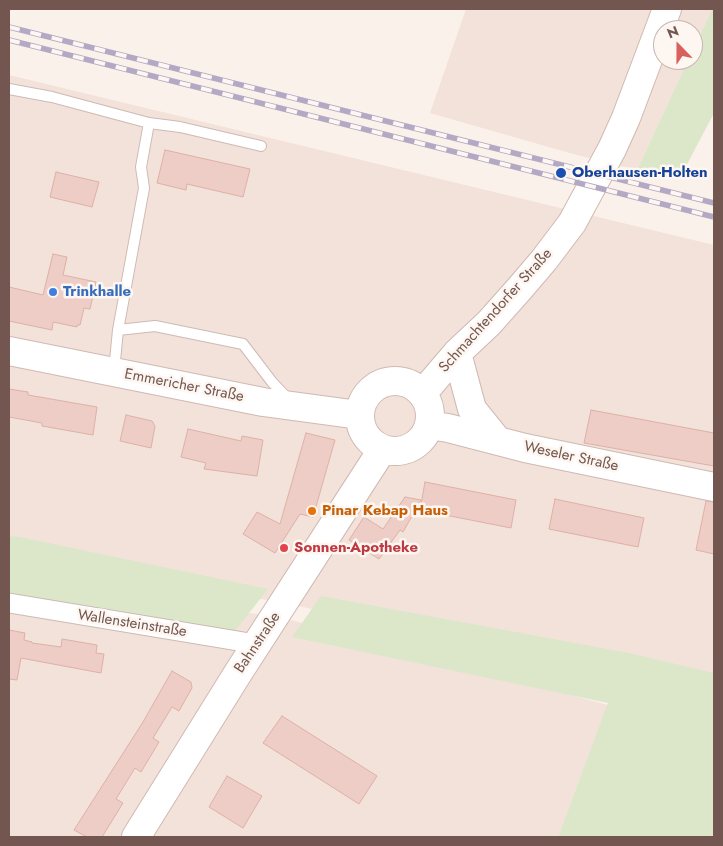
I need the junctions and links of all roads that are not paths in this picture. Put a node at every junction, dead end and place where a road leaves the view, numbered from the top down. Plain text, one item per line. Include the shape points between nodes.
1 (667, 9) edge
2 (9, 89) edge
3 (149, 122) junction
4 (261, 146) dead end
5 (118, 330) junction
6 (9, 351) edge
7 (457, 353) junction
8 (113, 372) junction
9 (422, 394) junction
10 (294, 406) junction
11 (359, 416) junction
12 (429, 426) junction
13 (497, 440) junction
14 (382, 450) junction
15 (714, 487) edge
16 (9, 603) edge
17 (256, 644) junction
18 (136, 837) edge

1 - 7 main road, Schmachtendorfer Straße via 626,118 572,223 521,287
2 - 3 lane
3 - 4 lane
3 - 5 lane via 141,168 144,188
5 - 8 lane
5 - 10 lane via 155,326 244,344
6 - 8 main road, Emmericher Straße
7 - 9 main road, Schmachtendorfer Straße
7 - 13 main road via 472,409
8 - 10 main road, Emmericher Straße
9 - 11 main road via 399,381 383,383 367,395
9 - 12 main road via 430,411
10 - 11 main road, Emmericher Straße
11 - 14 main road via 366,439
12 - 13 main road, Weseler Straße
12 - 14 main road via 424,436 410,448 394,452
13 - 15 main road, Weseler Straße
14 - 17 main road, Bahnstraße
16 - 17 street, Wallensteinstraße
17 - 18 main road, Bahnstraße

